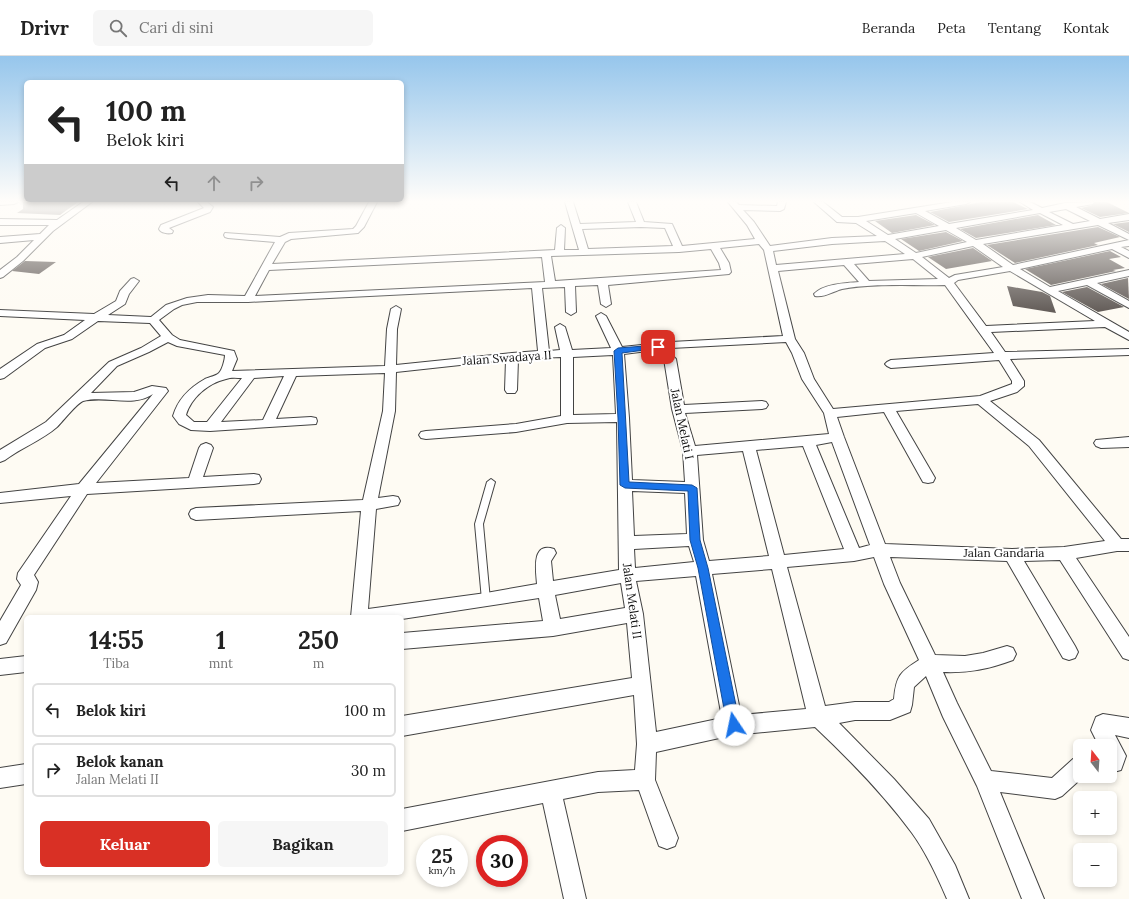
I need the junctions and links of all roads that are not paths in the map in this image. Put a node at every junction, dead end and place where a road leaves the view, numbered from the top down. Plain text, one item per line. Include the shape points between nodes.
1 (37, 241) edge
2 (280, 241) edge
3 (560, 241) edge
4 (581, 241) edge
5 (676, 241) edge
6 (758, 241) edge
7 (761, 241) edge
8 (829, 241) edge
9 (892, 241) edge
10 (972, 241) edge
11 (984, 241) edge
12 (975, 243) junction
13 (1129, 243) edge
14 (714, 246) junction
15 (1112, 246) junction
16 (679, 249) junction
17 (768, 249) junction
18 (584, 252) junction
19 (559, 253) junction
20 (546, 254) junction
21 (1129, 255) edge
22 (915, 256) junction
23 (847, 262) junction
24 (265, 267) junction
25 (774, 268) junction
26 (1011, 268) junction
27 (720, 273) junction
28 (0, 275) edge
29 (1126, 276) edge
30 (134, 281) dead end
31 (603, 282) junction
32 (948, 282) junction
33 (1089, 282) junction
34 (727, 283) dead end
35 (550, 284) junction
36 (570, 284) junction
37 (866, 284) junction
38 (537, 285) junction
39 (1050, 290) junction
40 (819, 294) dead end
41 (248, 299) junction
42 (606, 304) dead end
43 (1129, 305) edge
44 (396, 309) dead end
45 (571, 312) dead end
46 (0, 313) edge
47 (601, 316) dead end
48 (95, 318) junction
49 (153, 320) junction
50 (1107, 324) junction
51 (560, 327) dead end
52 (983, 329) junction
53 (168, 337) junction
54 (1129, 337) edge
55 (789, 338) junction
56 (618, 351) junction
57 (1129, 352) edge
58 (544, 354) junction
59 (567, 354) junction
60 (512, 356) junction
61 (1002, 356) junction
62 (670, 359) dead end
63 (891, 364) dead end
64 (391, 368) junction
65 (292, 373) junction
66 (251, 374) junction
67 (0, 375) edge
68 (224, 375) junction
69 (511, 390) dead end
70 (79, 398) junction
71 (981, 400) junction
72 (762, 405) dead end
73 (678, 409) junction
74 (888, 409) junction
75 (830, 413) junction
76 (623, 418) junction
77 (567, 419) junction
78 (311, 421) dead end
79 (267, 424) junction
80 (210, 427) junction
81 (426, 435) dead end
82 (837, 437) junction
83 (808, 442) junction
84 (1129, 442) edge
85 (1100, 443) dead end
86 (748, 445) junction
87 (206, 448) dead end
88 (690, 451) junction
89 (0, 457) edge
90 (928, 478) dead end
91 (254, 480) dead end
92 (491, 482) dead end
93 (194, 483) junction
94 (625, 485) junction
95 (692, 488) junction
96 (83, 489) junction
97 (0, 498) edge
98 (393, 501) dead end
99 (369, 505) junction
100 (196, 514) dead end
101 (695, 540) junction
102 (626, 543) junction
103 (1123, 545) edge
104 (879, 550) junction
105 (548, 553) dead end
106 (1064, 553) junction
107 (854, 555) junction
108 (1012, 555) junction
109 (777, 562) junction
110 (703, 568) junction
111 (627, 575) junction
112 (545, 588) junction
113 (486, 600) junction
114 (635, 614) junction
115 (359, 615) edge
116 (380, 615) edge
117 (553, 628) junction
118 (0, 637) edge
119 (404, 641) edge
120 (1069, 652) dead end
121 (1129, 652) edge
122 (1006, 654) dead end
123 (930, 663) junction
124 (24, 664) edge
125 (2, 670) edge
126 (642, 685) junction
127 (818, 717) junction
128 (734, 725) junction
129 (404, 726) edge
130 (1129, 728) edge
131 (1106, 739) edge
132 (647, 744) junction
133 (1073, 772) edge
134 (24, 774) edge
135 (0, 778) edge
136 (645, 780) junction
137 (985, 780) junction
138 (551, 792) junction
139 (404, 820) edge
140 (668, 838) dead end
141 (575, 898) edge
142 (958, 899) edge
143 (1033, 899) edge

1 - 28 street
2 - 24 street
3 - 19 street
4 - 18 street
5 - 16 street
6 - 14 street
7 - 17 street
8 - 17 street
9 - 22 street
10 - 12 street
11 - 12 street
12 - 22 street
12 - 26 street
13 - 15 street
14 - 16 street
14 - 27 street via 726,268 726,272
15 - 21 street
15 - 26 street
16 - 18 street
17 - 25 street
18 - 19 street
19 - 20 street
20 - 24 street
20 - 35 street
22 - 23 street
22 - 32 street
23 - 25 street
23 - 37 street
24 - 41 street
25 - 55 street
26 - 32 street via 954,278
26 - 39 street
27 - 31 street
27 - 34 street
29 - 33 street
30 - 48 street via 119,304
31 - 36 street
31 - 42 street
32 - 37 street
32 - 52 street
33 - 39 street
33 - 43 street
35 - 36 street
35 - 38 street
36 - 45 street
37 - 40 street via 841,286
38 - 41 street
38 - 58 street
39 - 50 street
41 - 49 street via 208,298 187,301 171,306
44 - 64 street via 392,329
46 - 48 street
47 - 56 street, Jalan Melati II
48 - 49 street
48 - 67 street via 68,338 41,346
49 - 53 street
50 - 52 street
50 - 54 street
51 - 59 street
52 - 61 street
53 - 68 street via 178,343 230,353 231,359
53 - 70 street via 112,364
55 - 56 street, Jalan Swadaya II
55 - 75 street via 808,379
56 - 59 street, Jalan Swadaya II
56 - 76 street, Jalan Melati II
57 - 61 street
58 - 59 street, Jalan Swadaya II
58 - 60 street, Jalan Swadaya II
59 - 77 street
60 - 64 street, Jalan Swadaya II
60 - 69 street
61 - 63 street
61 - 71 street via 1018,381 1018,386
62 - 73 street, Jalan Melati I
64 - 65 street, Jalan Swadaya II
64 - 99 street via 389,411
65 - 66 street, Jalan Swadaya II
65 - 79 street
66 - 68 street, Jalan Swadaya II
66 - 80 street
68 - 80 street via 196,390 179,416 191,426
70 - 89 street via 51,425
70 - 96 street via 137,396 144,395 153,388 162,391
71 - 74 street
71 - 103 street via 1034,443
72 - 73 street
73 - 88 street, Jalan Melati I
74 - 75 street
74 - 90 street
75 - 82 street
76 - 77 street
76 - 94 street, Jalan Melati II
77 - 81 street via 516,428
78 - 79 street
79 - 80 street
82 - 83 street
82 - 104 street
83 - 86 street
83 - 107 street
84 - 85 street
86 - 88 street
86 - 109 street
87 - 93 street
88 - 95 street, Jalan Melati I
91 - 93 street
92 - 113 lane via 479,524
93 - 96 street
94 - 95 street
94 - 102 street, Jalan Melati II
95 - 101 street, Jalan Melati I
96 - 97 street
96 - 118 street via 26,573 25,579 30,582 28,590
98 - 99 street
99 - 100 street
99 - 115 street
101 - 102 street
101 - 110 street, Jalan Melati I
102 - 111 street, Jalan Melati II
103 - 106 street, Jalan Gandaria
104 - 107 street, Jalan Gandaria
104 - 108 street, Jalan Gandaria
104 - 123 street via 892,584
105 - 112 street via 543,559
106 - 108 street, Jalan Gandaria
106 - 121 street
107 - 109 street, Jalan Gandaria
108 - 120 street
109 - 110 street, Jalan Gandaria
109 - 127 street
110 - 111 street, Jalan Gandaria
110 - 128 street, Jalan Melati I
111 - 112 street, Jalan Gandaria
111 - 114 street, Jalan Melati II
112 - 113 street, Jalan Gandaria
112 - 117 street
113 - 116 street, Jalan Gandaria
114 - 117 street
114 - 126 street, Jalan Melati II
117 - 119 street
122 - 123 street via 964,664
123 - 127 street via 905,683 903,705 890,711 854,711
123 - 137 street
124 - 125 street
126 - 129 street
126 - 132 street, Jalan Melati II
127 - 128 street
127 - 142 street via 887,786 921,828 947,873
128 - 132 street
130 - 131 street via 1103,724 1101,730
132 - 136 street, Jalan Melati II
133 - 137 street via 1056,788
134 - 135 street
136 - 138 street via 598,782
136 - 140 street, Jalan Melati II
137 - 143 street
138 - 139 street
138 - 141 street

